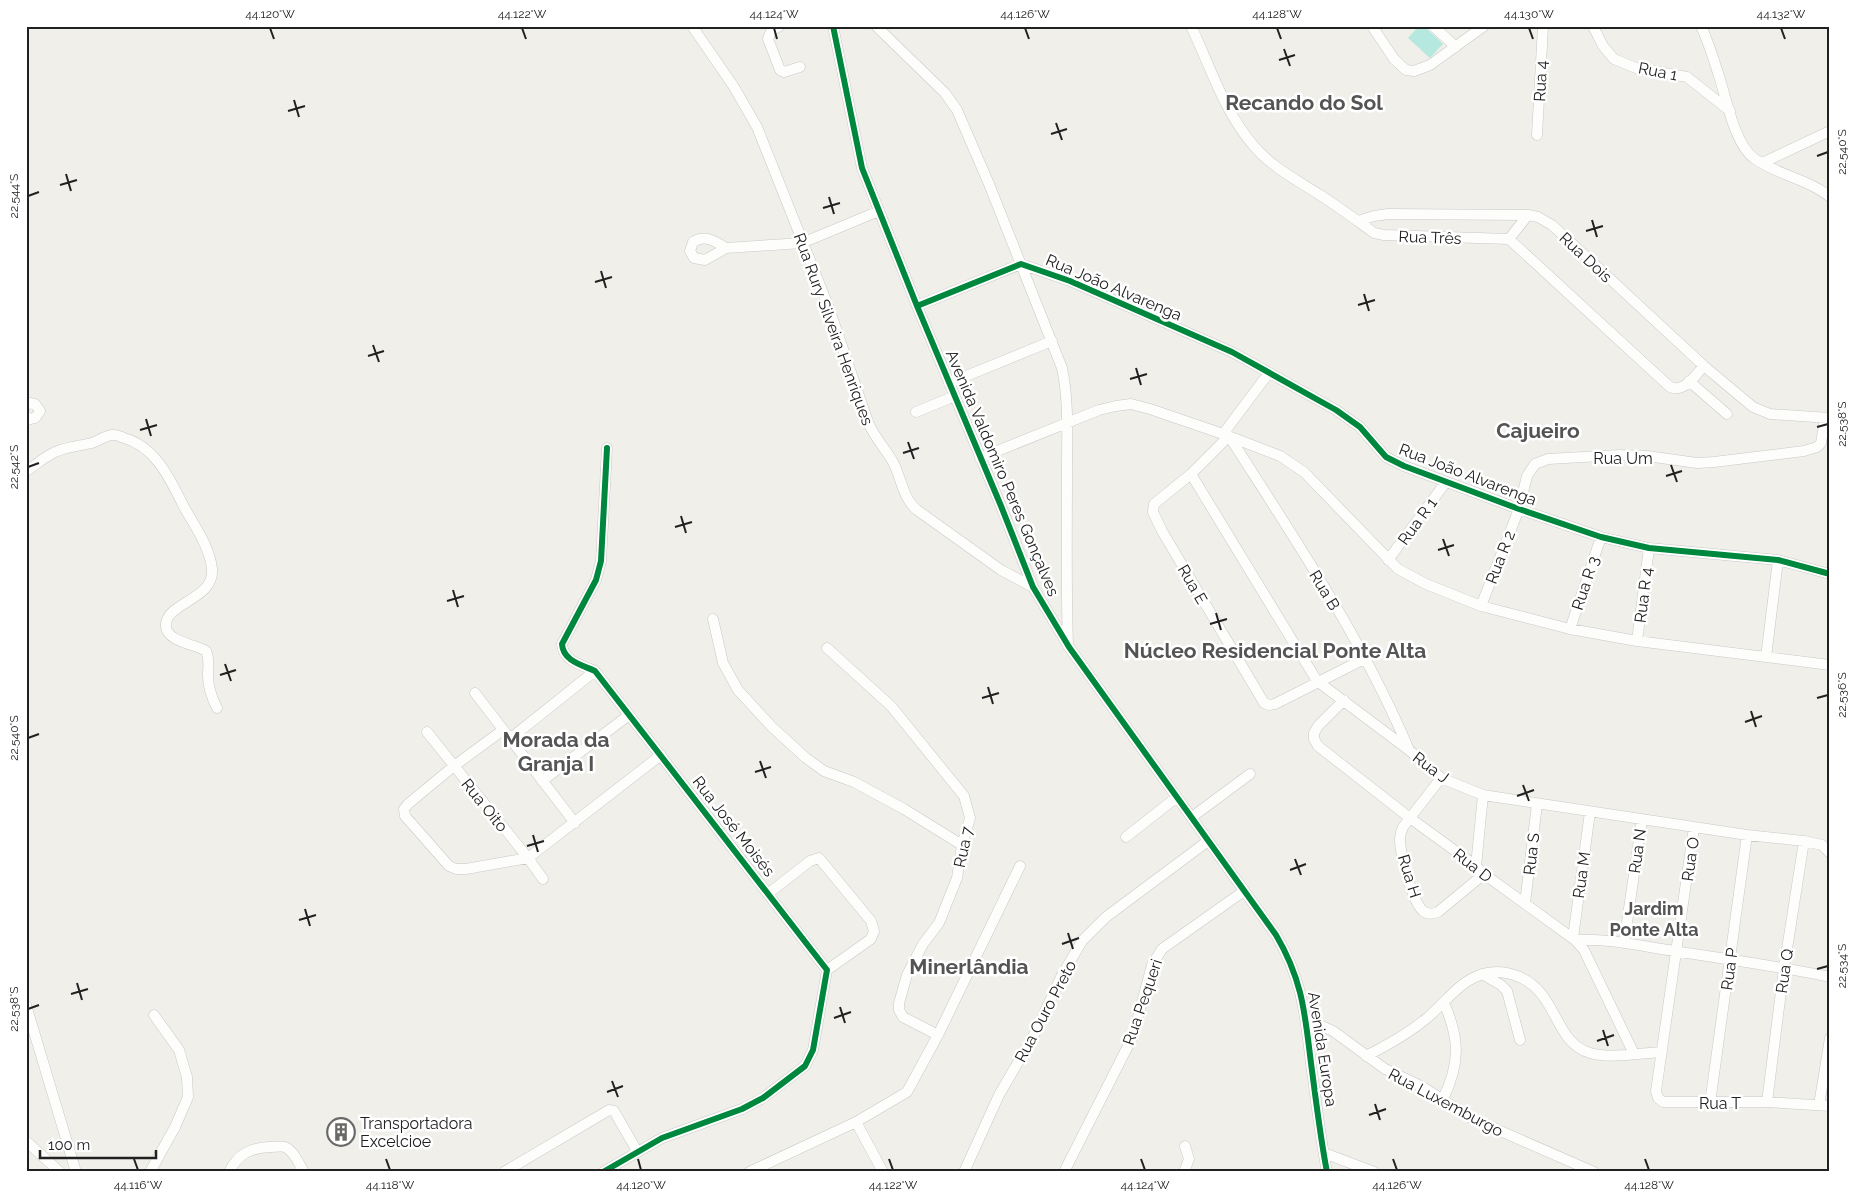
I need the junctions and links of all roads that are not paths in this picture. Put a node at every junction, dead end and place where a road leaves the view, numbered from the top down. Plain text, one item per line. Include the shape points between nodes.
1 (692, 26) edge
2 (780, 26) edge
3 (833, 26) edge
4 (876, 26) edge
5 (1191, 26) edge
6 (1372, 26) edge
7 (1433, 26) edge
8 (1484, 26) edge
9 (1543, 26) edge
10 (1593, 26) edge
11 (1701, 26) edge
12 (1456, 47) junction
13 (800, 67) dead end
14 (1730, 111) junction
15 (1830, 131) edge
16 (1537, 135) dead end
17 (1762, 163) junction
18 (1830, 197) edge
19 (880, 212) junction
20 (1528, 215) junction
21 (1358, 221) junction
22 (1509, 240) junction
23 (802, 243) junction
24 (726, 248) dead end
25 (1022, 264) junction
26 (917, 306) junction
27 (1052, 341) junction
28 (1704, 366) junction
29 (1268, 374) junction
30 (1689, 381) junction
31 (950, 382) junction
32 (955, 396) junction
33 (26, 405) edge
34 (916, 412) dead end
35 (1728, 414) dead end
36 (26, 417) edge
37 (1827, 418) edge
38 (1067, 423) junction
39 (1226, 435) junction
40 (1826, 438) edge
41 (607, 448) dead end
42 (980, 458) junction
43 (26, 471) edge
44 (1192, 474) junction
45 (1446, 482) junction
46 (1519, 509) junction
47 (1601, 536) junction
48 (1649, 548) junction
49 (1388, 560) junction
50 (1778, 560) junction
51 (1830, 574) edge
52 (1033, 587) junction
53 (1481, 606) junction
54 (1068, 618) junction
55 (713, 620) dead end
56 (1054, 624) junction
57 (1570, 629) junction
58 (1637, 641) junction
59 (1068, 647) junction
60 (828, 648) dead end
61 (1766, 657) junction
62 (1366, 658) junction
63 (1830, 665) edge
64 (595, 671) junction
65 (1318, 681) junction
66 (475, 693) dead end
67 (1344, 700) junction
68 (217, 708) dead end
69 (629, 715) junction
70 (503, 730) junction
71 (427, 732) dead end
72 (511, 738) junction
73 (1409, 750) junction
74 (661, 755) junction
75 (454, 766) junction
76 (1250, 774) dead end
77 (1441, 778) junction
78 (542, 781) junction
79 (1483, 795) junction
80 (1177, 797) junction
81 (1537, 804) junction
82 (1590, 812) junction
83 (1192, 818) junction
84 (1410, 818) junction
85 (1642, 819) junction
86 (574, 823) junction
87 (1694, 827) junction
88 (1747, 836) junction
89 (1126, 837) dead end
90 (1208, 841) junction
91 (1804, 841) junction
92 (962, 845) junction
93 (1830, 853) edge
94 (528, 858) junction
95 (1020, 866) dead end
96 (1476, 866) junction
97 (1484, 874) junction
98 (542, 879) dead end
99 (1244, 891) junction
100 (769, 893) junction
101 (1525, 904) junction
102 (1276, 935) joint
103 (1574, 939) junction
104 (1624, 943) junction
105 (1677, 951) junction
106 (1730, 959) junction
107 (1784, 968) junction
108 (828, 970) junction
109 (1482, 974) junction
110 (1830, 977) edge
111 (1444, 1003) junction
112 (26, 1005) edge
113 (154, 1015) dead end
114 (1306, 1019) junction
115 (938, 1034) junction
116 (1830, 1038) edge
117 (1520, 1040) dead end
118 (1662, 1052) junction
119 (1634, 1054) junction
120 (1366, 1056) junction
121 (1443, 1099) junction
122 (1767, 1102) junction
123 (1710, 1103) junction
124 (1819, 1105) junction
125 (1830, 1106) edge
126 (856, 1122) junction
127 (26, 1141) edge
128 (1186, 1146) dead end
129 (638, 1150) junction
130 (1324, 1153) junction
131 (60, 1172) edge
132 (76, 1172) edge
133 (150, 1172) edge
134 (229, 1172) edge
135 (304, 1172) edge
136 (504, 1172) edge
137 (603, 1172) edge
138 (750, 1172) edge
139 (883, 1172) edge
140 (964, 1172) edge
141 (1064, 1172) edge
142 (1184, 1172) edge
143 (1327, 1172) edge
144 (1374, 1172) edge
145 (1594, 1172) edge

1 - 23 street, Rua Rury Silveira Henriques via 734,87 756,127
2 - 13 street via 771,31 768,39 780,70 784,72
3 - 19 street, Avenida Valdomiro Peres Gonçalves via 862,168
4 - 25 street via 945,93 957,110
5 - 21 street, Rua Três via 1224,98 1252,144 1288,175
6 - 12 street via 1394,59 1410,71 1426,68
7 - 12 street
8 - 12 street
9 - 16 street, Rua 4
10 - 14 street, Rua 1 via 1602,46 1614,59 1636,68 1687,77
11 - 14 street
14 - 17 street via 1745,149
15 - 17 street
17 - 18 street
19 - 23 street
19 - 26 street, Avenida Valdomiro Peres Gonçalves
20 - 21 street, Rua Dois via 1388,214
20 - 22 street
20 - 28 street, Rua Dois via 1552,225
21 - 22 street, Rua Três via 1380,235
22 - 30 street via 1670,387 1680,388
23 - 24 street
23 - 52 street, Rua Rury Silveira Henriques via 829,308 868,422 894,464 910,502 987,560
25 - 26 street
25 - 27 street
25 - 29 street, Rua João Alvarenga via 1203,338
26 - 31 street, Avenida Valdomiro Peres Gonçalves
27 - 31 street
27 - 38 street via 1066,384
28 - 30 street
28 - 37 street, Rua Dois via 1758,410 1770,414
29 - 39 street, Rua E
29 - 45 street, Rua João Alvarenga via 1336,410 1360,427 1394,462
30 - 35 street
31 - 32 street, Avenida Valdomiro Peres Gonçalves
32 - 34 street
32 - 42 street, Avenida Valdomiro Peres Gonçalves
33 - 36 street via 35,404 40,411 35,418
37 - 40 street, Rua Um
38 - 39 street via 1099,410 1131,404
38 - 42 street
38 - 54 street
39 - 44 street, Rua E
39 - 49 street via 1280,456 1304,472
39 - 62 street, Rua B
40 - 46 street, Rua Um via 1809,450 1714,462 1632,455 1543,460 1532,467 1527,476
41 - 64 street, Rua José Moisés via 601,561 596,580 562,644 566,657
42 - 52 street, Avenida Valdomiro Peres Gonçalves
43 - 68 street via 54,452 112,434 129,439 156,458 168,474 205,546 213,572 206,589 179,607 166,621 166,628 174,639 206,651 210,663 210,689
44 - 65 street, Rua J
44 - 65 street, Rua E via 1158,500 1153,512 1261,701 1275,704
45 - 46 street, Rua João Alvarenga
45 - 49 street, Rua R 1
46 - 47 street, Rua João Alvarenga
46 - 53 street, Rua R 2
47 - 48 street, Rua João Alvarenga
47 - 57 street, Rua R 3
48 - 50 street, Rua João Alvarenga
48 - 58 street, Rua R 4
49 - 53 street via 1411,577
50 - 51 street, Rua João Alvarenga
50 - 61 street
52 - 56 street, Avenida Valdomiro Peres Gonçalves
53 - 57 street
54 - 56 street
54 - 59 street
55 - 92 street via 723,663 738,690 806,758 824,771 854,782 904,809
56 - 59 street, Avenida Valdomiro Peres Gonçalves
57 - 58 street
58 - 61 street
59 - 80 street, Avenida Valdomiro Peres Gonçalves
60 - 92 street, Rua 7 via 891,706 964,796 970,818
61 - 63 street
62 - 65 street, Rua E
62 - 73 street, Rua B
64 - 69 street, Rua José Moisés
64 - 72 street
65 - 67 street, Rua J
66 - 70 street
67 - 73 street, Rua J
67 - 84 street, Rua D via 1318,726 1314,733 1316,742
69 - 74 street, Rua José Moisés
69 - 78 street
70 - 72 street
70 - 75 street
71 - 75 street, Rua Oito
72 - 78 street
73 - 77 street, Rua J
74 - 86 street
74 - 100 street, Rua José Moisés
75 - 94 street, Rua Oito
75 - 94 street via 408,804 404,809 405,816 453,868 466,869
76 - 83 street
77 - 79 street, Rua J
77 - 84 street, Rua H
78 - 86 street
79 - 81 street, Rua J
79 - 96 street
80 - 83 street, Avenida Valdomiro Peres Gonçalves
80 - 89 street
81 - 82 street, Rua J
81 - 101 street, Rua S
82 - 85 street, Rua J
82 - 103 street, Rua M
83 - 90 street, Avenida Valdomiro Peres Gonçalves
84 - 96 street, Rua D
84 - 97 street, Rua H via 1403,827 1400,846 1410,884 1422,910 1430,914 1438,912
85 - 87 street, Rua J
85 - 104 street, Rua N
86 - 94 street
87 - 88 street, Rua J
87 - 105 street, Rua O
88 - 91 street, Rua J
88 - 106 street, Rua P
90 - 99 street, Avenida Valdomiro Peres Gonçalves
90 - 140 street, Rua Ouro Preto via 1106,917 1082,941 999,1095
91 - 93 street, Rua J via 1822,845
91 - 107 street, Rua Q
92 - 115 street, Rua 7 via 950,899 907,975 899,1003 903,1017
94 - 98 street, Rua Oito
95 - 115 street
96 - 97 street, Rua D
97 - 101 street, Rua D
99 - 102 street, Avenida Valdomiro Peres Gonçalves
99 - 141 street, Rua Pequeri via 1157,956 1133,1036
100 - 108 street, Rua José Moisés
100 - 108 street via 810,861 819,858 871,921 872,938
101 - 103 street, Rua D
102 - 114 street, Avenida Europa via 1296,974
103 - 104 street
103 - 119 street, Rua D via 1584,950
104 - 105 street
105 - 106 street
105 - 118 street, Rua T
106 - 107 street
106 - 123 street, Rua P
107 - 110 street
107 - 122 street, Rua Q
108 - 129 street via 813,1050 805,1066 763,1098 742,1109
109 - 111 street via 1465,983
109 - 117 street via 1507,991
109 - 119 street via 1508,972 1527,980 1546,998 1567,1037 1589,1053
111 - 120 street via 1408,1032
111 - 121 street via 1455,1036 1456,1057 1454,1073
112 - 132 street
113 - 133 street via 179,1050 187,1077 188,1097
114 - 120 street, Rua Luxemburgo via 1333,1031
114 - 130 street, Avenida Europa
115 - 126 street via 907,1092
116 - 124 street
118 - 119 street
118 - 123 street, Rua T via 1656,1090 1658,1098 1663,1102
120 - 121 street, Rua Luxemburgo via 1385,1070 1413,1081
121 - 145 street, Rua Luxemburgo via 1473,1119
122 - 123 street, Rua T
122 - 124 street, Rua T
124 - 125 street, Rua T
126 - 138 street
126 - 139 street
127 - 131 street
128 - 142 street via 1189,1159
129 - 136 street via 614,1112 609,1110
129 - 137 street
130 - 143 street, Avenida Europa
130 - 144 street
134 - 135 street via 235,1160 248,1151 282,1147 294,1154

